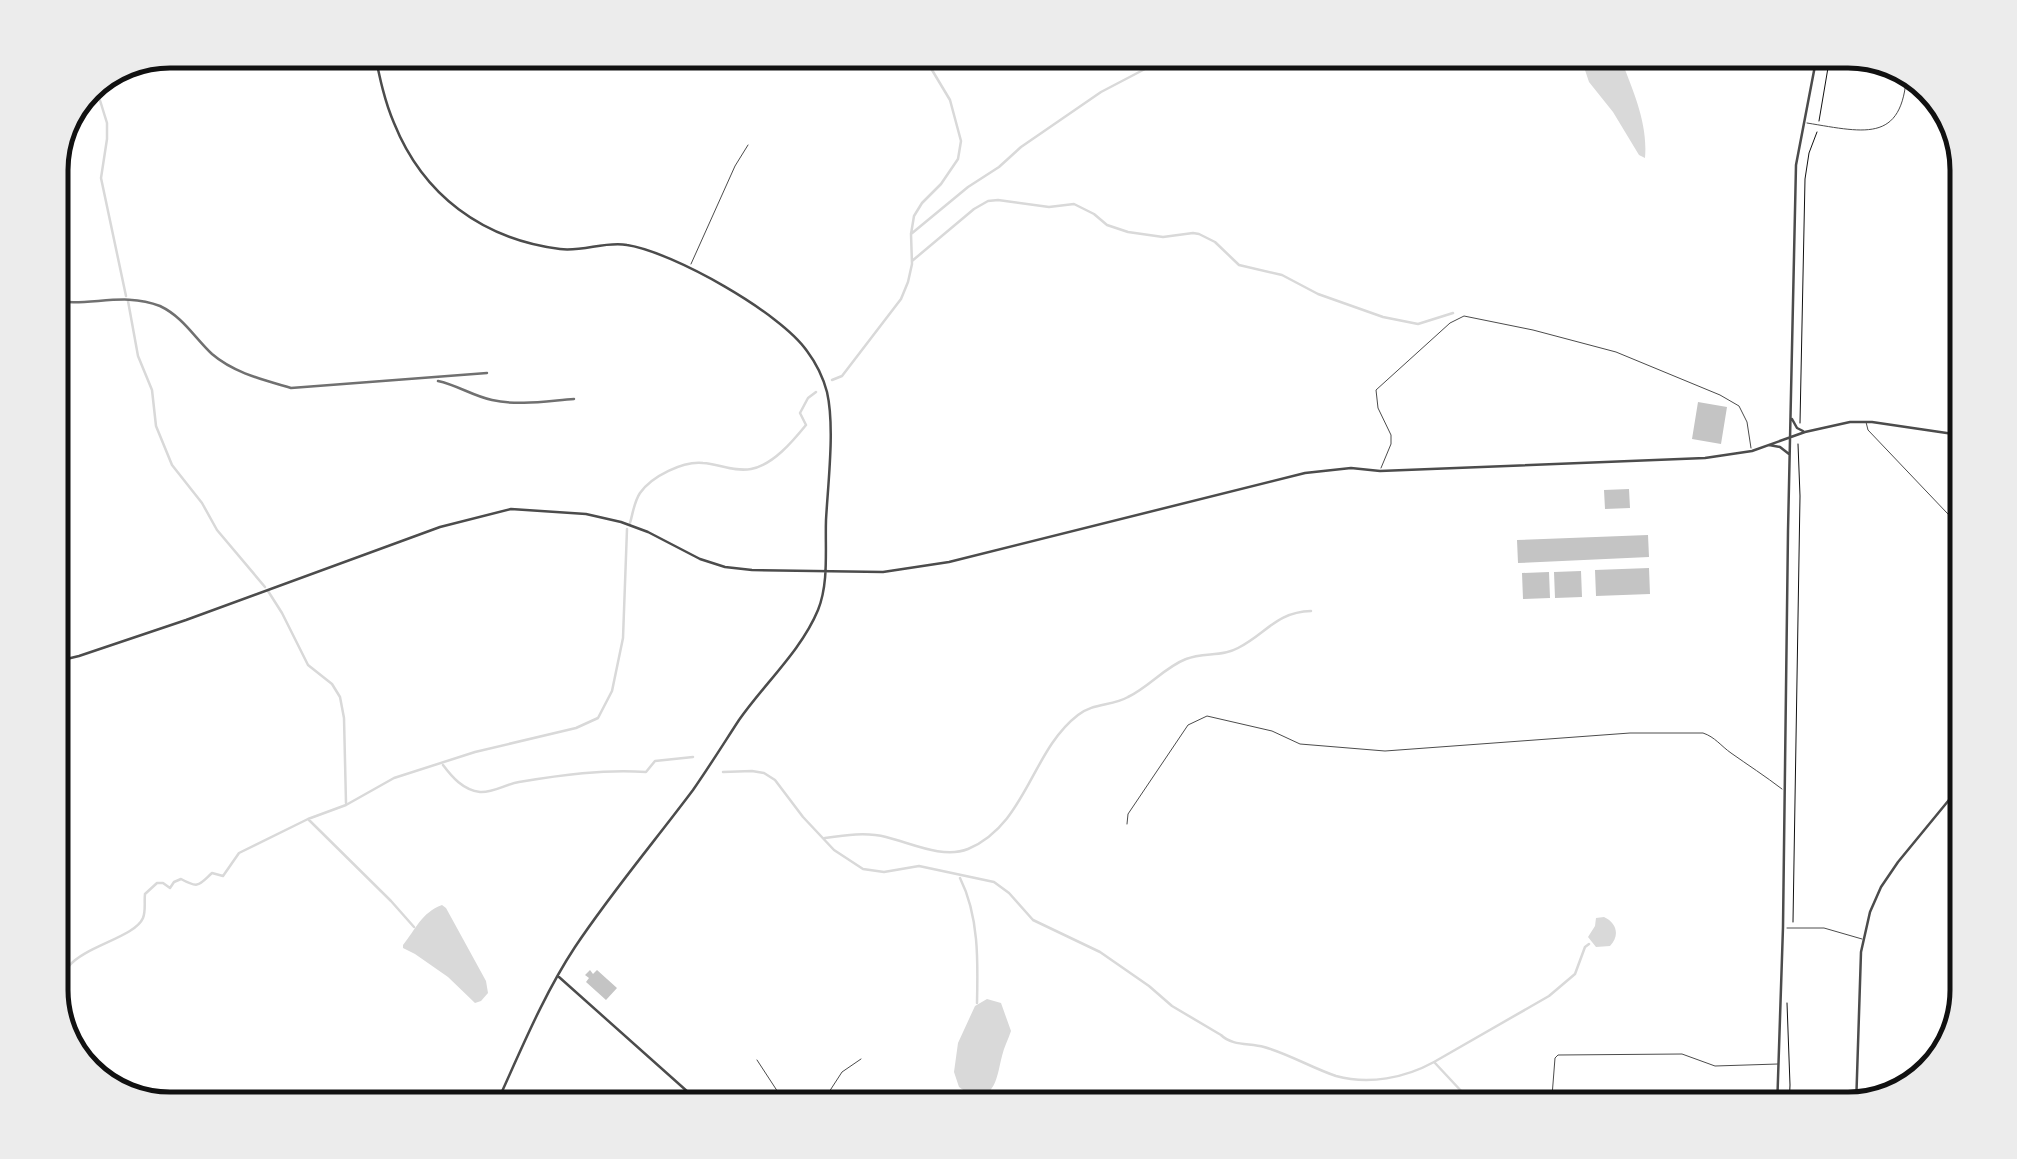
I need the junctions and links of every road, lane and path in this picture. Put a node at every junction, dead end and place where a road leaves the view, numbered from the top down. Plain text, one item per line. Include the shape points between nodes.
1 (378, 68) edge
2 (1814, 68) edge
3 (1828, 68) edge
4 (1906, 87) edge
5 (1804, 122) junction
6 (1819, 125) junction
7 (748, 145) dead end
8 (689, 267) junction
9 (1791, 418) junction
10 (1866, 422) junction
11 (1798, 428) junction
12 (1805, 432) junction
13 (1797, 434) junction
14 (1949, 434) edge
15 (1791, 437) junction
16 (1768, 445) junction
17 (1752, 451) junction
18 (1790, 455) junction
19 (1380, 471) junction
20 (1949, 516) edge
21 (825, 572) junction
22 (68, 659) edge
23 (1784, 791) junction
24 (1950, 799) edge
25 (1127, 824) dead end
26 (1783, 928) junction
27 (1790, 928) junction
28 (1862, 940) junction
29 (558, 975) junction
30 (1787, 993) dead end
31 (860, 1059) dead end
32 (758, 1060) dead end
33 (1779, 1064) junction
34 (1857, 1091) edge
35 (502, 1092) edge
36 (688, 1092) edge
37 (778, 1092) edge
38 (829, 1092) edge
39 (1553, 1092) edge
40 (1778, 1092) edge
41 (1790, 1092) edge

1 - 8 street via 413,160 444,197 489,230 570,250 623,244
2 - 5 street
3 - 6 path
4 - 6 street via 1902,108 1879,128
5 - 6 street
5 - 9 street via 1796,165
6 - 11 path via 1805,179
7 - 8 street
8 - 21 street via 784,328 820,372 829,429
9 - 11 street
9 - 15 street
10 - 12 street
10 - 14 street
10 - 20 street
11 - 12 street
12 - 13 street
13 - 15 street
13 - 27 path
15 - 16 street
15 - 18 street
16 - 17 street
16 - 18 street
17 - 19 street via 1668,461
17 - 19 street via 1739,406 1720,395 1616,352 1464,316 1376,390 1391,435
18 - 23 street
19 - 21 street via 1306,473 928,566
21 - 22 street via 725,567 621,522 511,509 440,527
21 - 29 street via 808,630
23 - 25 street via 1703,733 1385,750 1300,744 1208,716 1188,725
23 - 26 street
24 - 28 street via 1890,873
26 - 27 street
26 - 33 street
27 - 28 street via 1824,928
28 - 34 street
29 - 35 street
29 - 36 street
30 - 41 path
31 - 38 street
32 - 37 street
33 - 39 street via 1715,1066 1682,1054 1558,1055
33 - 40 street

